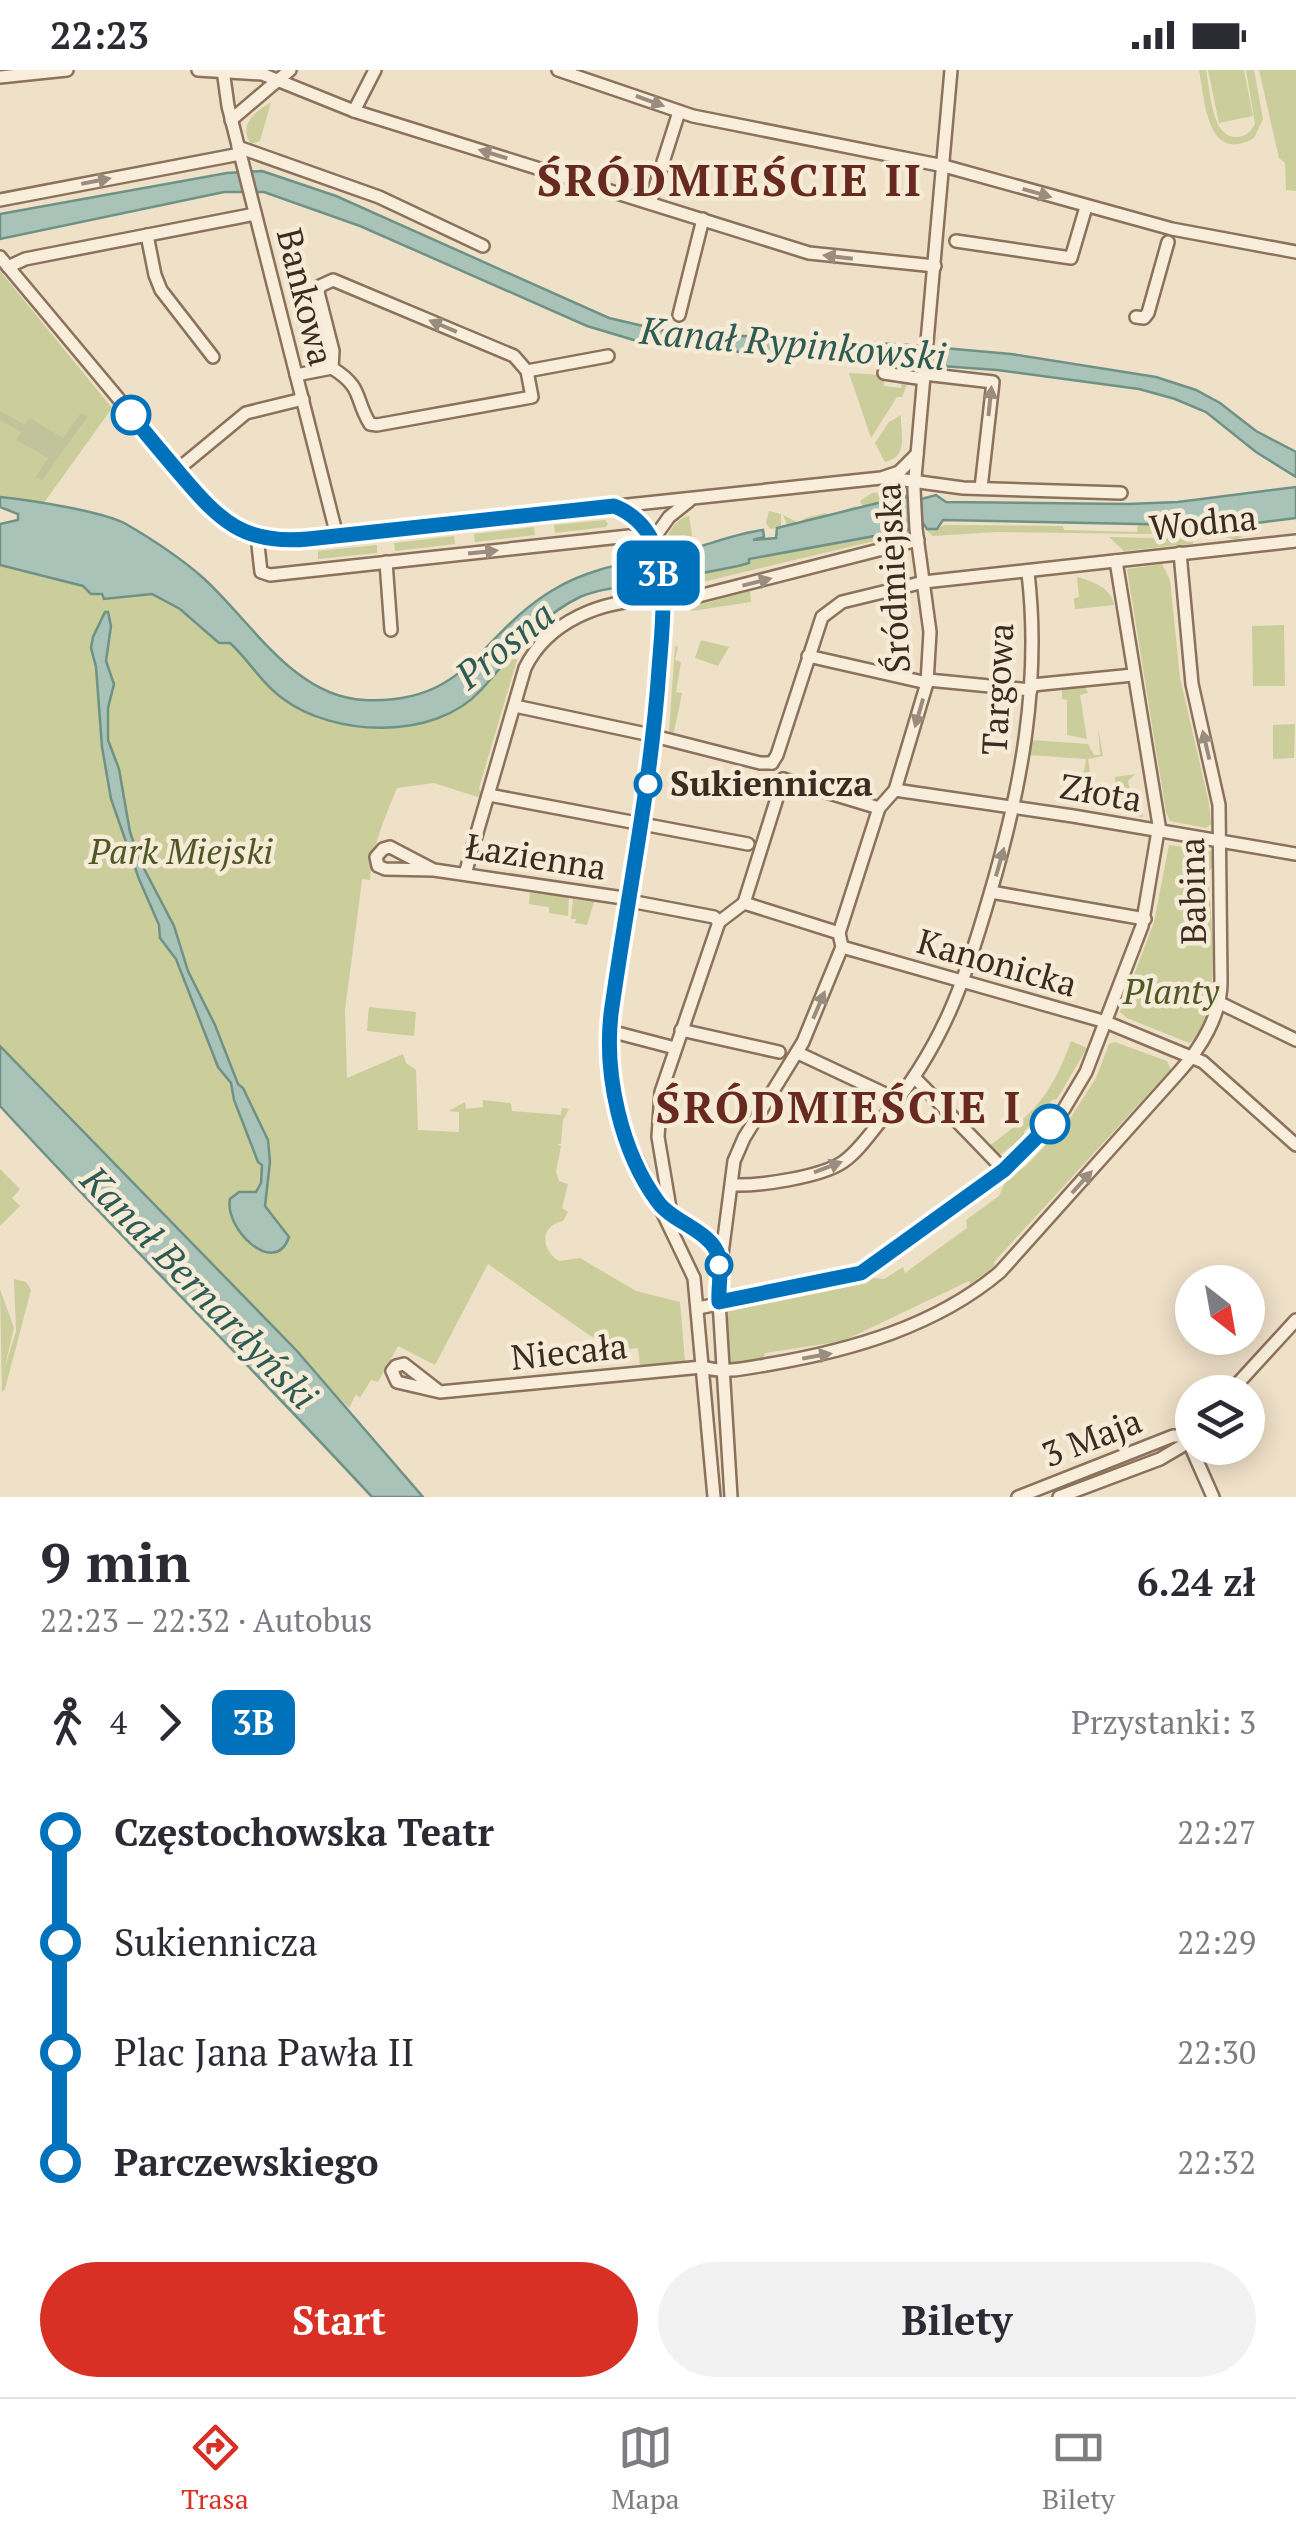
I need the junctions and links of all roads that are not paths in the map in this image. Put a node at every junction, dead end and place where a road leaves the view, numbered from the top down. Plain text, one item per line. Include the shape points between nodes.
1 (67, 70) edge
2 (198, 70) edge
3 (223, 70) edge
4 (290, 70) edge
5 (375, 70) edge
6 (558, 70) edge
7 (951, 70) edge
8 (46, 71) edge
9 (0, 77) edge
10 (278, 80) junction
11 (354, 111) junction
12 (679, 112) junction
13 (232, 120) junction
14 (240, 153) junction
15 (944, 166) junction
16 (0, 200) edge
17 (650, 203) junction
18 (1086, 206) junction
19 (254, 208) junction
20 (703, 220) junction
21 (147, 236) junction
22 (956, 241) dead end
23 (1168, 242) dead end
24 (483, 246) dead end
25 (1296, 252) edge
26 (4, 262) edge
27 (935, 266) junction
28 (678, 315) dead end
29 (1136, 317) dead end
30 (608, 356) dead end
31 (213, 357) dead end
32 (332, 368) junction
33 (527, 371) junction
34 (884, 373) dead end
35 (296, 375) junction
36 (924, 375) junction
37 (302, 399) junction
38 (917, 454) junction
39 (176, 470) junction
40 (881, 478) junction
41 (915, 482) junction
42 (980, 488) junction
43 (1121, 493) dead end
44 (693, 498) junction
45 (614, 506) junction
46 (257, 536) junction
47 (337, 536) junction
48 (918, 540) junction
49 (652, 541) junction
50 (1296, 541) edge
51 (1180, 554) junction
52 (1116, 561) junction
53 (386, 562) junction
54 (1028, 573) junction
55 (924, 582) junction
56 (662, 601) junction
57 (391, 630) dead end
58 (808, 656) junction
59 (1133, 675) junction
60 (928, 681) junction
61 (1031, 687) junction
62 (515, 706) junction
63 (654, 737) junction
64 (772, 762) junction
65 (782, 778) junction
66 (896, 790) junction
67 (489, 795) junction
68 (878, 808) junction
69 (1015, 808) junction
70 (642, 822) junction
71 (1159, 831) junction
72 (1220, 841) junction
73 (748, 844) dead end
74 (1296, 854) edge
75 (434, 870) dead end
76 (465, 874) junction
77 (991, 892) junction
78 (630, 900) junction
79 (744, 902) junction
80 (1145, 919) junction
81 (718, 922) junction
82 (840, 932) junction
83 (842, 947) junction
84 (963, 982) junction
85 (1220, 1002) junction
86 (1106, 1022) junction
87 (681, 1030) junction
88 (610, 1032) junction
89 (1296, 1040) edge
90 (675, 1048) junction
91 (779, 1052) dead end
92 (798, 1053) junction
93 (1192, 1058) junction
94 (916, 1079) junction
95 (898, 1100) junction
96 (1296, 1145) edge
97 (660, 1155) junction
98 (637, 1162) junction
99 (1004, 1170) junction
100 (733, 1185) junction
101 (658, 1203) junction
102 (671, 1214) junction
103 (702, 1237) junction
104 (685, 1255) junction
105 (719, 1258) junction
106 (719, 1302) junction
107 (698, 1308) junction
108 (1296, 1320) edge
109 (702, 1368) junction
110 (721, 1372) junction
111 (1246, 1375) edge
112 (440, 1392) dead end
113 (1175, 1436) edge
114 (1175, 1450) edge
115 (1200, 1465) edge
116 (713, 1495) edge
117 (731, 1497) edge
118 (1018, 1497) edge
119 (1059, 1497) edge
120 (1212, 1497) edge

1 - 8 street
2 - 3 street
3 - 10 street
3 - 13 street, Bankowa
4 - 10 street
5 - 11 street
6 -> 12 street
7 - 15 street, Śródmiejska
8 - 9 street
10 - 11 street
10 - 13 street
17 -> 11 street
12 - 15 street
12 - 17 street
13 - 14 street, Bankowa
16 -> 14 street
14 - 19 street, Bankowa
14 - 24 street via 257,152 379,197
15 -> 18 street
15 - 27 street, Śródmiejska
17 - 20 street
18 - 22 street via 1071,258
18 - 25 street
19 - 21 street
19 - 35 street, Bankowa
27 -> 20 street via 809,252
20 - 28 street
21 - 26 street
21 - 31 street via 161,290
23 - 29 street via 1148,313
26 - 39 street
27 - 36 street, Śródmiejska
30 - 33 street
32 - 33 street via 356,388 366,418 378,425 532,398
33 -> 32 street via 514,356 333,280 318,292
32 - 35 street
34 - 36 street
35 - 37 street, Bankowa
36 - 38 street, Śródmiejska
42 -> 36 street via 993,382
37 - 39 street via 246,413
37 - 47 street, Bankowa
38 - 40 street, Śródmiejska via 906,468
38 - 41 street, Śródmiejska
39 - 46 street via 223,520
40 - 41 street
40 - 44 street
41 - 42 street
41 - 48 street, Śródmiejska
42 - 43 street
44 - 45 street
44 - 49 street
45 - 47 street
45 - 49 street
46 - 47 street
46 - 53 street via 261,572
48 - 55 street, Śródmiejska
56 -> 48 street
53 -> 49 street via 629,536
49 - 56 street
50 - 51 street, Wodna
51 - 52 street, Wodna
72 -> 51 street, Babina via 1218,795 1190,672
52 - 54 street, Wodna
52 - 59 street
53 - 57 street
54 - 55 street, Wodna
54 - 61 street, Targowa
55 - 58 street, Wodna via 834,605 822,617
55 - 60 street, Śródmiejska
56 - 62 street via 600,608 560,626 529,661
56 - 63 street
58 - 60 street
58 - 64 street, Wodna
59 - 61 street
59 - 71 street
60 - 61 street
60 -> 66 street, Śródmiejska
61 - 69 street, Targowa
62 - 63 street
62 - 67 street
63 - 64 street
63 - 70 street
64 - 65 street
65 - 68 street
65 - 79 street
66 - 68 street, Śródmiejska
66 - 69 street, Złota
67 - 70 street
67 - 76 street
68 - 82 street
69 - 71 street, Złota
77 -> 69 street, Targowa
70 - 73 street
70 - 78 street
71 - 72 street, Złota
71 - 80 street
72 - 74 street, Złota
72 - 85 street, Babina
75 - 76 street, Łazienna
76 - 78 street, Łazienna
77 - 80 street
77 - 84 street, Targowa
78 - 81 street, Łazienna
78 - 88 street
79 - 81 street
79 - 82 street
80 - 86 street
81 - 87 street
82 - 83 street
83 - 84 street, Kanonicka
92 -> 83 street
84 - 86 street, Kanonicka
84 - 94 street, Targowa
85 - 89 street
85 - 93 street, Babina
86 - 93 street, Kanonicka
86 - 99 street via 1076,1092
87 - 90 street
87 - 91 street
88 - 90 street
88 - 98 street via 614,1096
90 - 97 street via 661,1092
92 - 95 street
92 - 100 street via 742,1142 732,1165
93 - 96 street, Kanonicka via 1213,1068
110 -> 93 street, Babina via 861,1346 976,1290 1018,1254
94 - 95 street, Targowa
94 - 99 street
100 -> 95 street, Targowa via 834,1168
97 - 98 street
97 - 102 street
98 - 101 street
99 - 106 street via 861,1273
100 - 105 street
101 - 102 street
101 - 104 street
102 - 103 street
103 - 104 street
103 - 105 street
104 - 107 street
105 - 106 street
106 - 107 street
106 - 110 street
107 - 109 street
108 - 111 street
109 - 110 street, Niecała
109 - 112 street, Niecała
109 - 116 street
110 - 117 street
113 - 118 street, 3 Maja
114 - 119 street, 3 Maja
115 - 120 street

